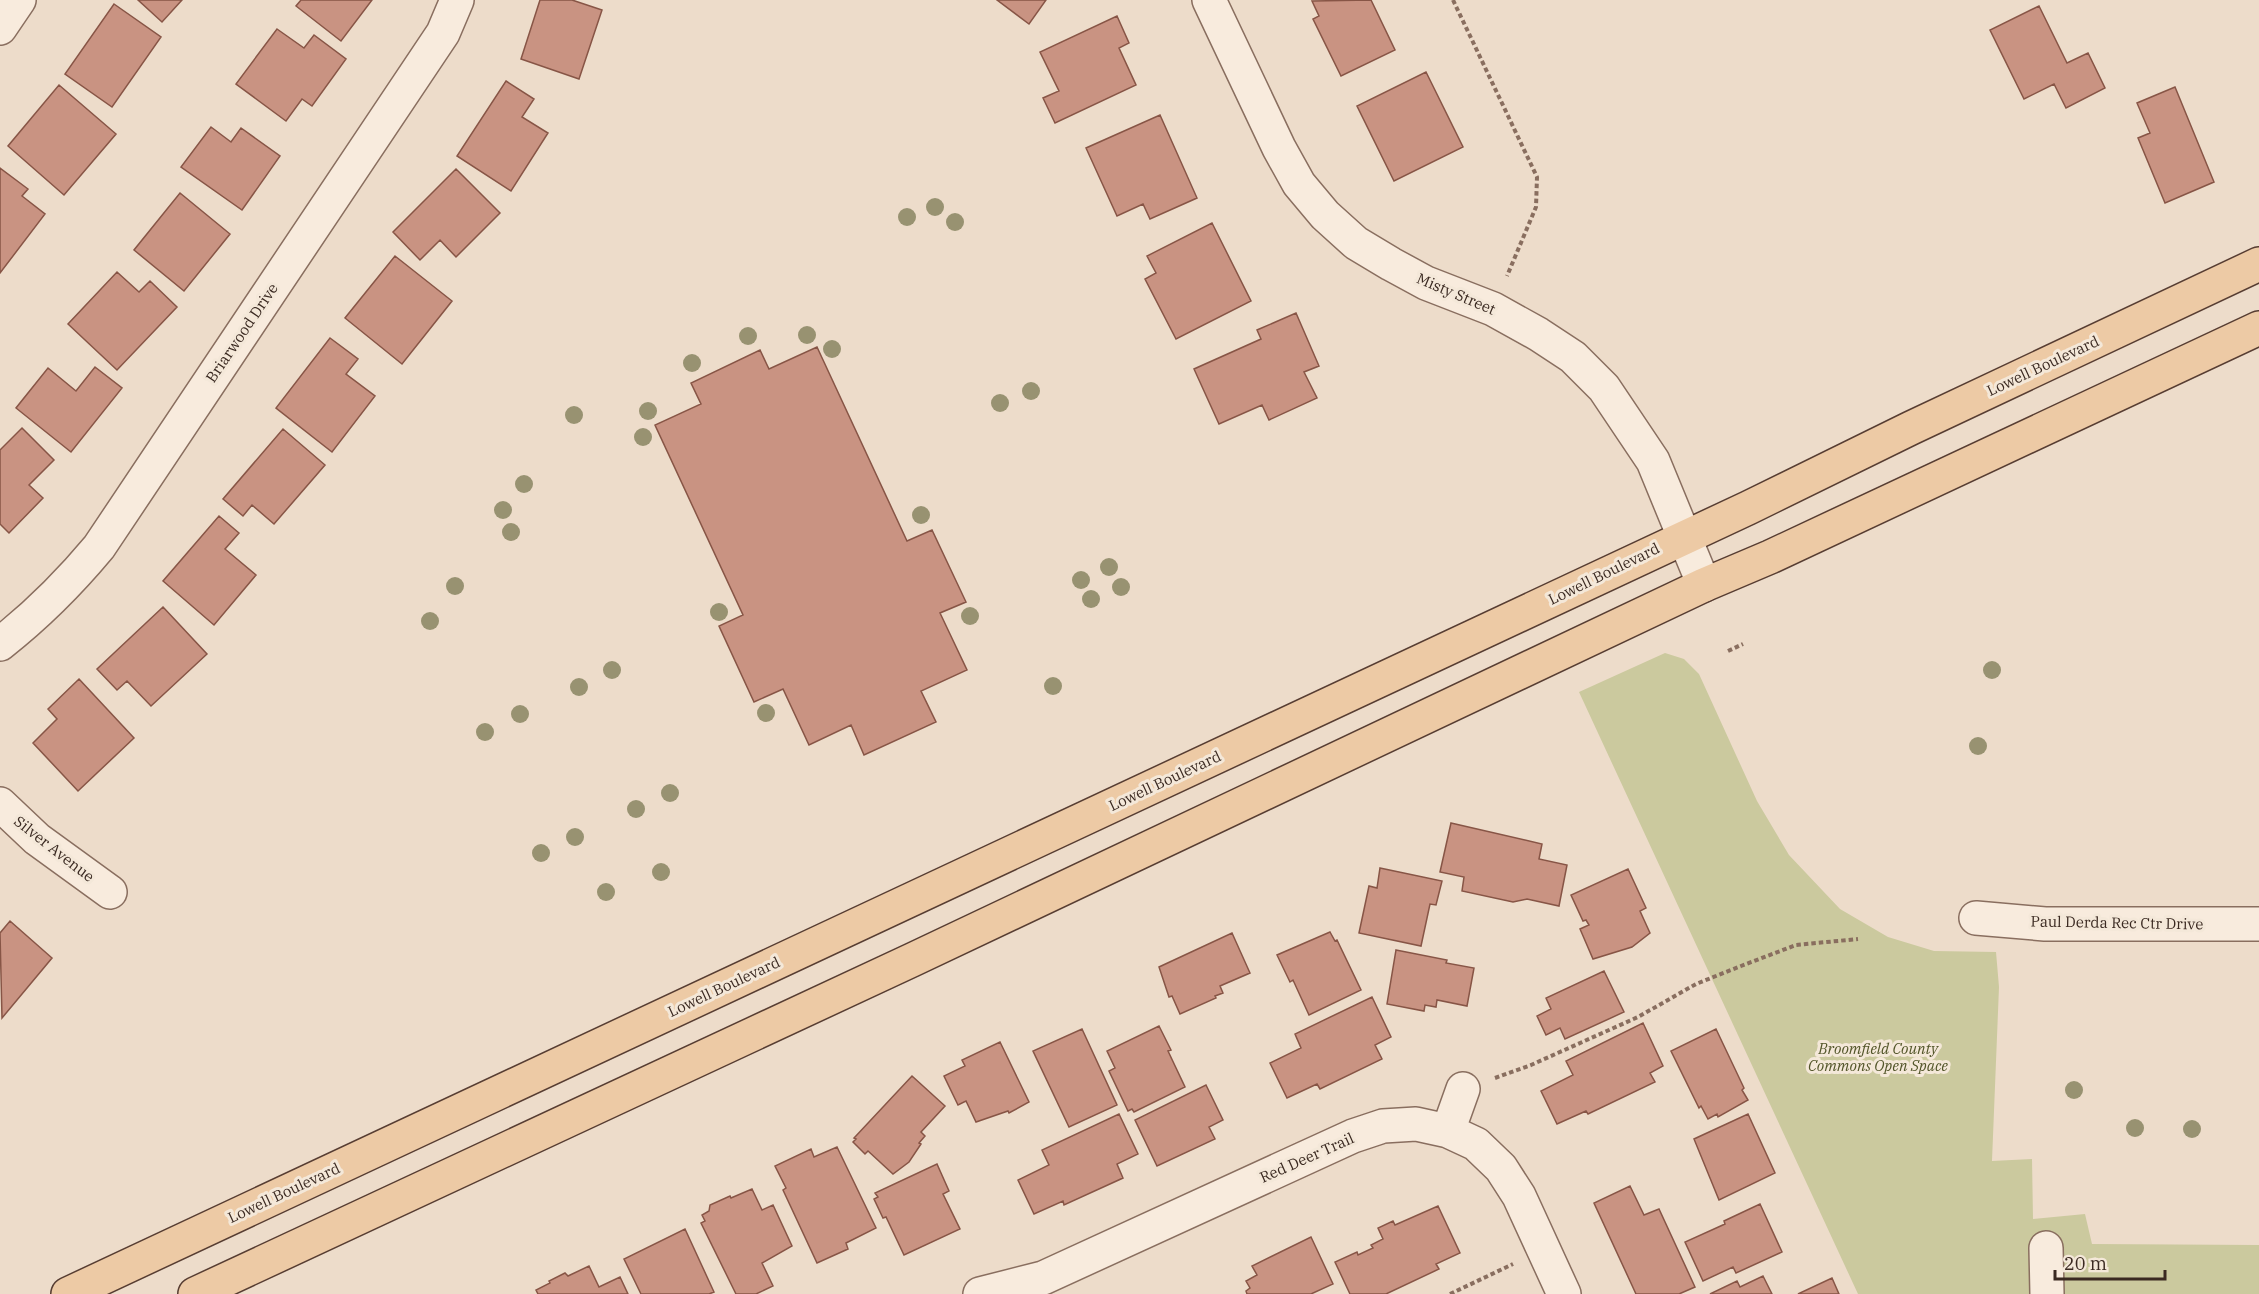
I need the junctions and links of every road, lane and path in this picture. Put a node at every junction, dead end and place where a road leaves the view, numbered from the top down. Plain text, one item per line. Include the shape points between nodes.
1 (19, 0) edge
2 (457, 0) edge
3 (1209, 0) edge
4 (1453, 0) edge
5 (0, 28) edge
6 (2259, 264) edge
7 (1503, 285) dead end
8 (2259, 328) edge
9 (1685, 536) junction
10 (1704, 585) junction
11 (0, 644) edge
12 (1743, 644) dead end
13 (1728, 651) dead end
14 (0, 804) edge
15 (110, 892) dead end
16 (1976, 918) dead end
17 (2259, 924) edge
18 (1858, 939) dead end
19 (1463, 1089) joint
20 (1448, 1131) junction
21 (2046, 1248) dead end
22 (1543, 1249) junction
23 (68, 1294) edge
24 (195, 1294) edge
25 (980, 1294) edge
26 (1450, 1294) edge
27 (1564, 1294) edge
28 (2047, 1294) edge

1 - 5 street
2 - 11 street, Briarwood Drive via 443,33 99,547 69,583
3 - 9 street, Misty Street via 1279,148 1299,184 1325,215 1356,243 1391,264 1425,283 1493,309 1573,357 1604,388 1630,424 1653,461
4 - 7 path via 1537,177 1536,207
6 - 9 main road, Lowell Boulevard
8 - 10 main road
9 - 10 street, Misty Street
9 - 23 main road, Lowell Boulevard
10 - 24 main road
12 - 13 path
14 - 15 street, Silver Avenue via 37,839
16 - 17 street, Paul Derda Rec Ctr Drive via 2045,924
18 - 19 path via 1796,945 1696,984 1638,1017 1531,1065
19 - 20 street
20 - 22 street, Red Deer Trail via 1476,1144 1501,1168 1519,1196
20 - 25 street, Red Deer Trail via 1416,1124 1383,1126 1353,1136 1043,1278
21 - 28 street
22 - 26 path
22 - 27 street, Red Deer Trail

